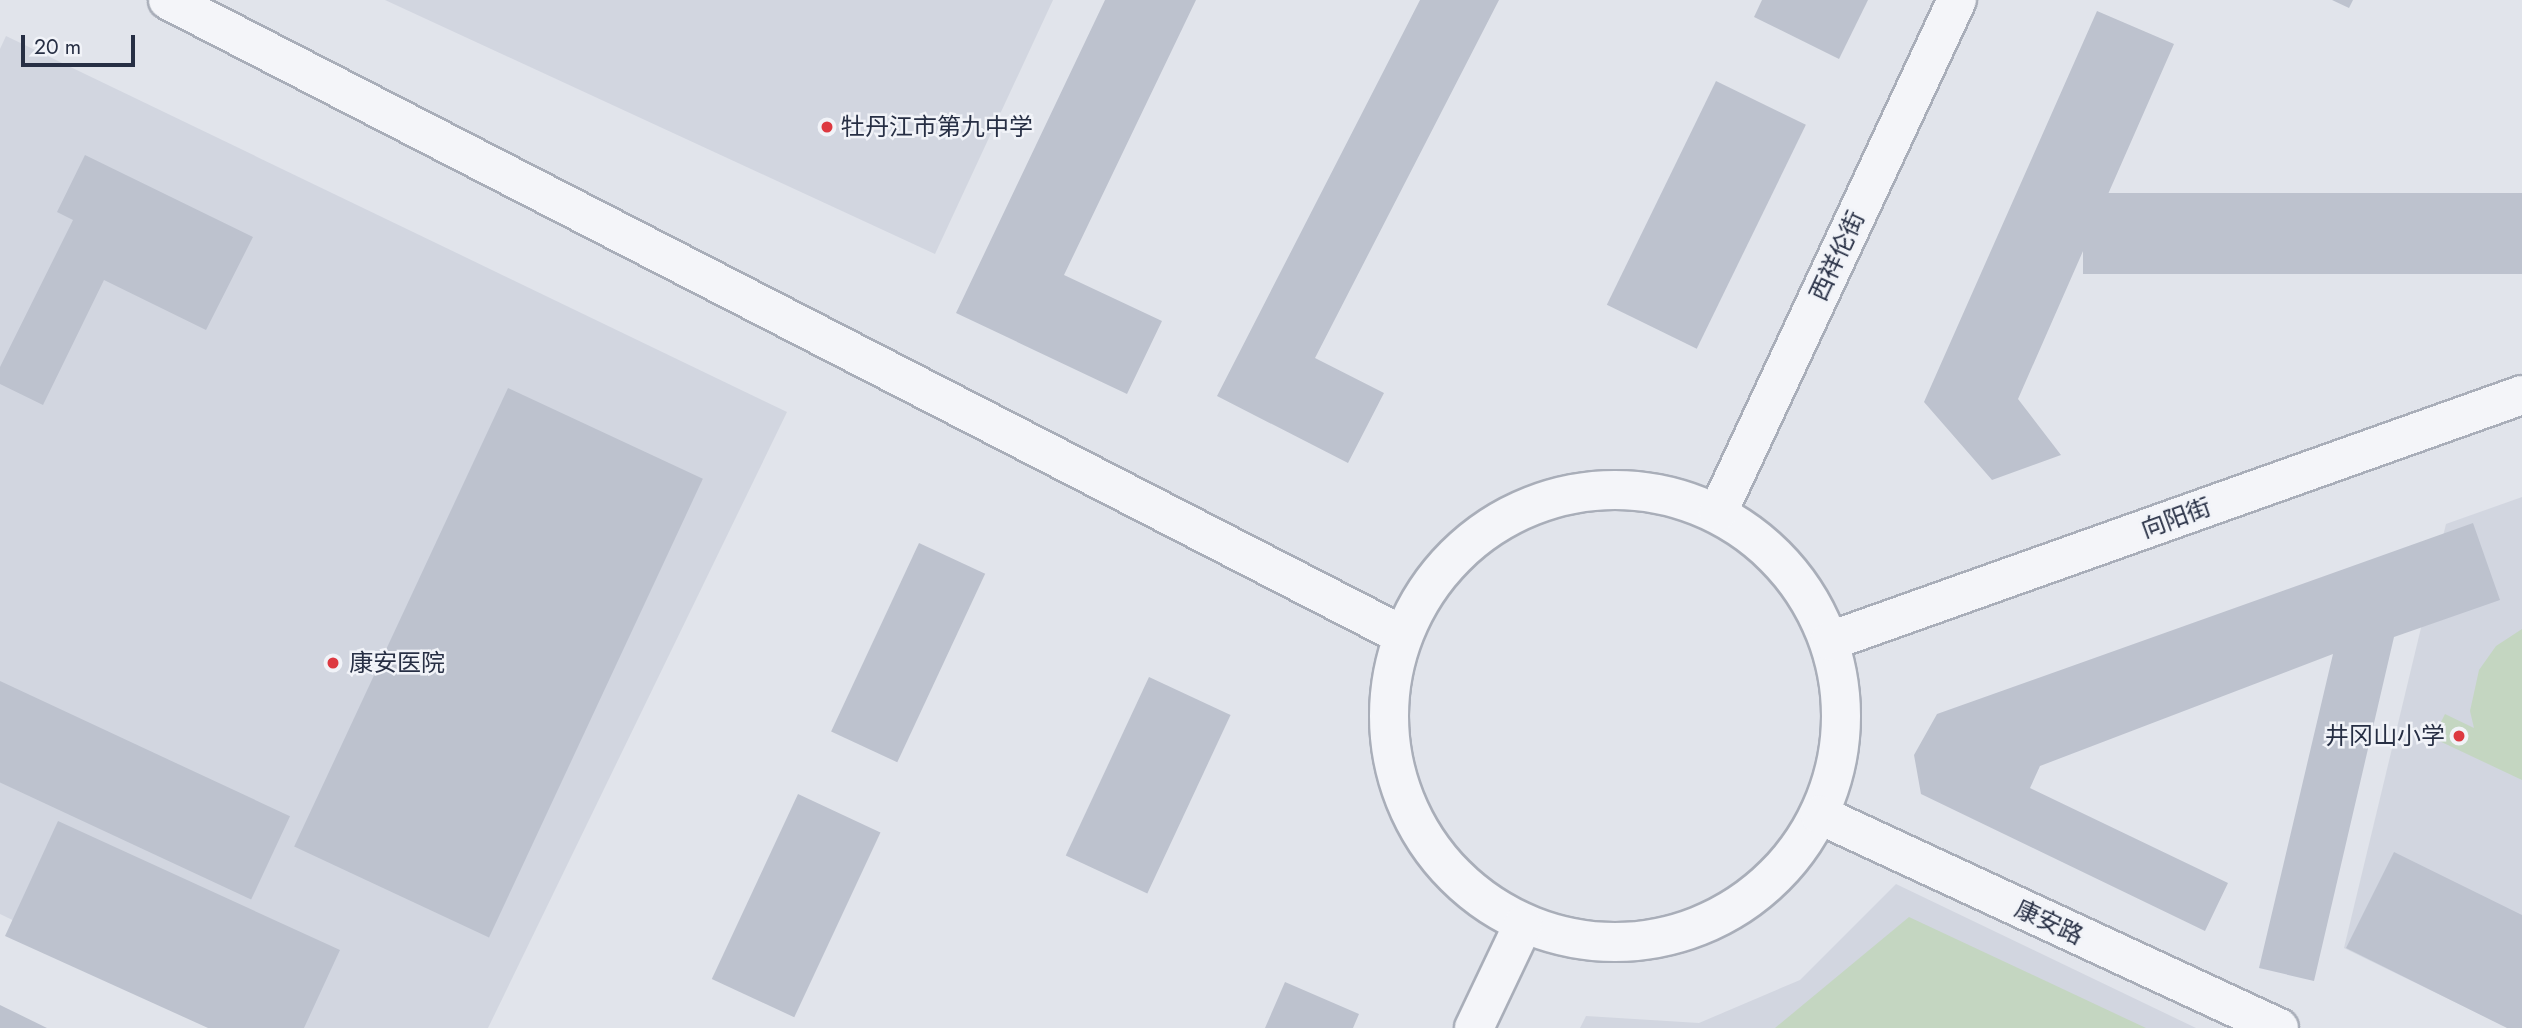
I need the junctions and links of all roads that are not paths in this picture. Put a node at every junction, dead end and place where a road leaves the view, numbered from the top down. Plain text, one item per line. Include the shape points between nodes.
1 (168, 0) edge
2 (1957, 0) edge
3 (2522, 396) edge
4 (1718, 512) junction
5 (1402, 635) junction
6 (1830, 641) junction
7 (1819, 815) junction
8 (1523, 925) junction
9 (1475, 1028) edge
10 (2279, 1028) edge

1 - 5 street
2 - 4 street, 西祥伦街
3 - 6 street, 向阳街
4 - 5 street via 1645,490 1570,493 1499,520 1441,569
4 - 6 street via 1766,545 1804,589
5 - 8 street via 1387,702 1393,771 1420,836 1464,888
6 - 7 street via 1842,699 1839,758
7 - 8 street via 1780,872 1725,915 1660,939 1590,943
7 - 10 street, 康安路
8 - 9 street

